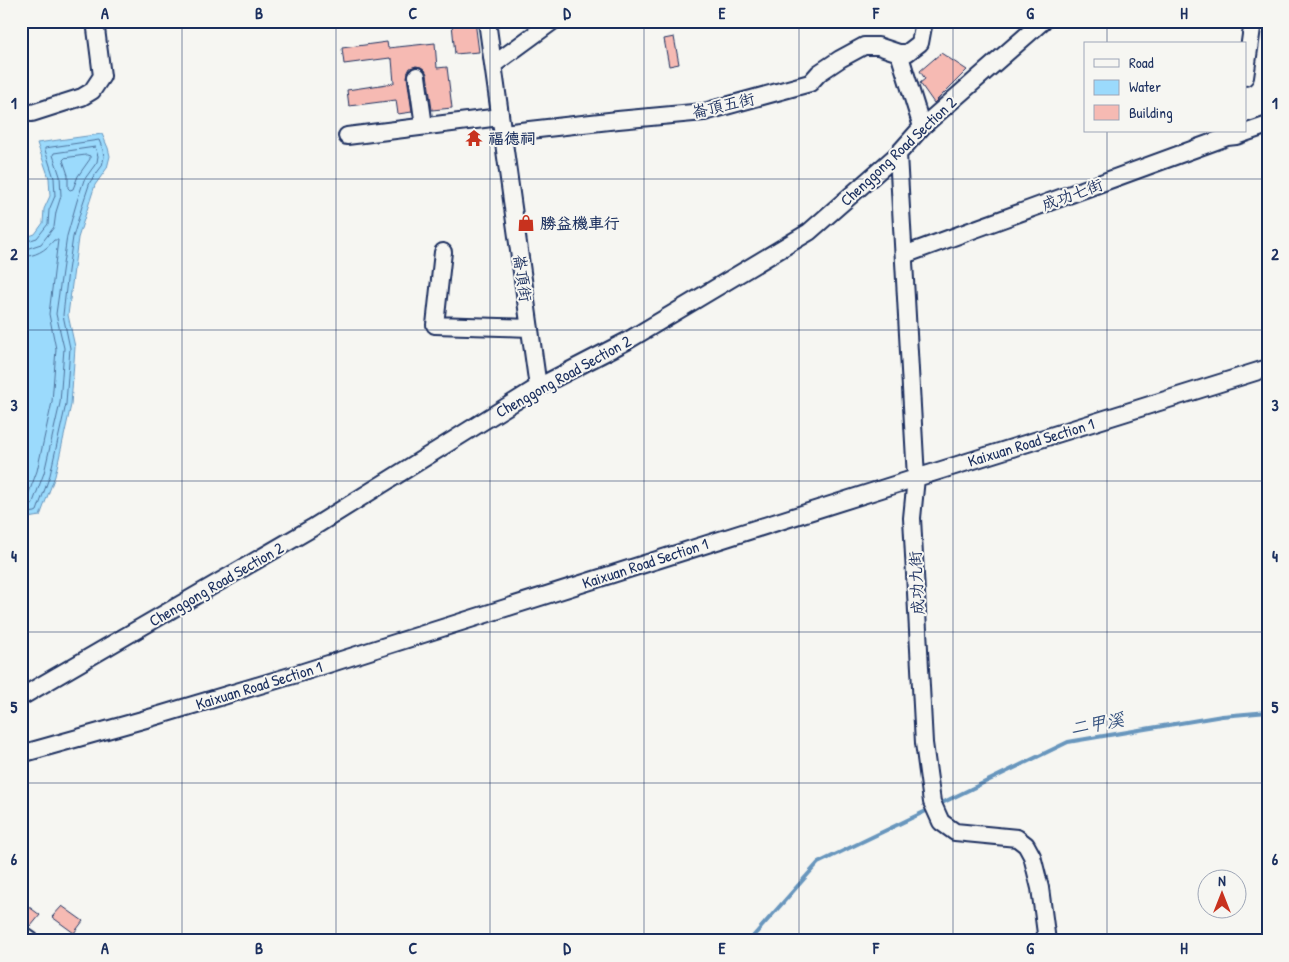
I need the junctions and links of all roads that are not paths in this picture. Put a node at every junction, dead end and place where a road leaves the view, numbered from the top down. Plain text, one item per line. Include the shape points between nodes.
1 (95, 21) edge
2 (487, 21) edge
3 (553, 21) edge
4 (924, 21) edge
5 (1043, 21) edge
6 (1253, 21) edge
7 (899, 53) junction
8 (493, 66) junction
9 (1246, 70) edge
10 (417, 76) dead end
11 (21, 112) edge
12 (500, 117) junction
13 (1268, 125) edge
14 (424, 126) junction
15 (922, 127) junction
16 (1246, 131) edge
17 (502, 133) junction
18 (1236, 134) edge
19 (347, 136) dead end
20 (898, 154) junction
21 (443, 252) dead end
22 (904, 254) junction
23 (530, 328) junction
24 (1268, 368) edge
25 (538, 387) junction
26 (916, 478) junction
27 (21, 697) edge
28 (21, 754) edge
29 (21, 934) edge
30 (31, 941) edge
31 (1047, 941) edge

1 - 11 street via 102,76 92,91 32,113
2 - 8 street, 崙頂街
3 - 8 street
4 - 7 street via 920,43 907,53
5 - 15 street, Chenggong Road Section 2
6 - 9 street
7 - 15 street
7 - 17 street, 崙頂五街 via 878,46 864,46 819,72 810,83 704,112
8 - 12 street, 崙頂街
10 - 14 street
12 - 14 street
12 - 17 street, 崙頂街
13 - 16 street, 成功七街
14 - 19 street
15 - 20 street, Chenggong Road Section 2
17 - 23 street, 崙頂街
18 - 22 street, 成功七街
20 - 22 street, 成功九街
20 - 25 street, Chenggong Road Section 2 via 809,232 627,341
21 - 23 street via 435,325
22 - 26 street, 成功九街
23 - 25 street, 崙頂街
24 - 26 street, Kaixuan Road Section 1
25 - 27 street, Chenggong Road Section 2 via 312,528
26 - 28 street, Kaixuan Road Section 1 via 300,673
26 - 31 street, 成功九街 via 912,518 924,743 932,802 941,822 955,832 1017,838 1026,845 1040,888
29 - 30 street

